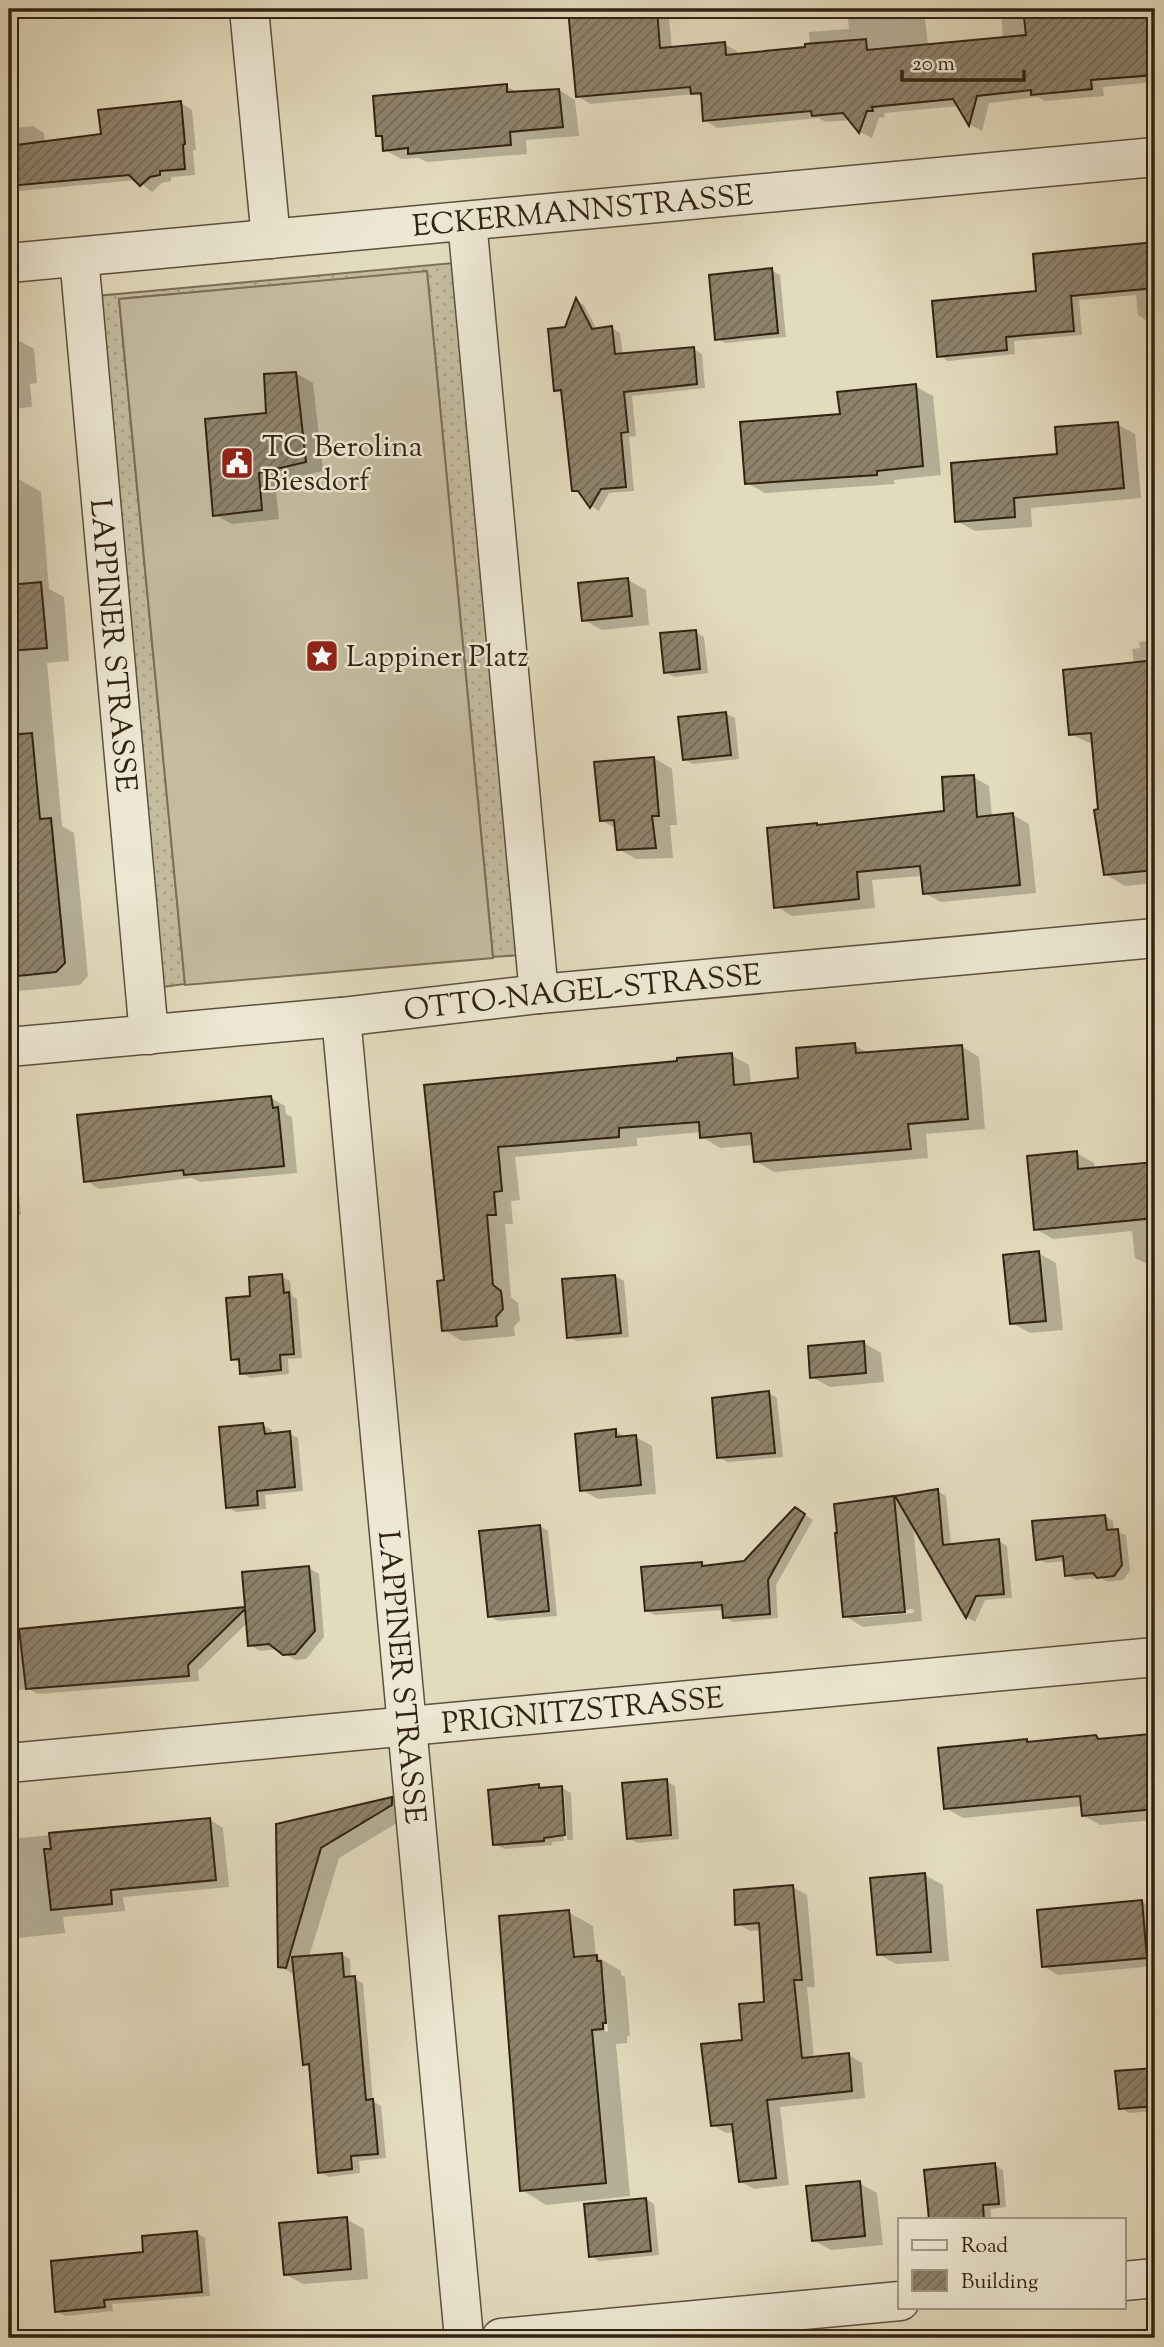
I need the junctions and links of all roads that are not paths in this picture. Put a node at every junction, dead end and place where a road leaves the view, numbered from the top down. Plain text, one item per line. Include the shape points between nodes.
1 (248, 9) edge
2 (1155, 158) edge
3 (467, 221) junction
4 (271, 239) junction
5 (79, 257) junction
6 (9, 264) edge
7 (1155, 938) edge
8 (539, 994) junction
9 (341, 1017) junction
10 (149, 1035) junction
11 (9, 1047) edge
12 (1155, 1657) edge
13 (405, 1725) junction
14 (9, 1763) edge
15 (1155, 2278) edge
16 (1126, 2281) edge
17 (898, 2301) edge
18 (464, 2338) edge
19 (501, 2338) edge

1 - 4 street
2 - 3 street, ECKERMANNSTRASSE
3 - 4 street, ECKERMANNSTRASSE
3 - 8 street
4 - 5 street, ECKERMANNSTRASSE
5 - 6 street, ECKERMANNSTRASSE
5 - 10 street, LAPPINER STRASSE
7 - 8 street, OTTO-NAGEL-STRASSE
8 - 9 street, OTTO-NAGEL-STRASSE
9 - 10 street, OTTO-NAGEL-STRASSE
9 - 13 street, LAPPINER STRASSE
10 - 11 street, OTTO-NAGEL-STRASSE
12 - 13 street, PRIGNITZSTRASSE
13 - 14 street, PRIGNITZSTRASSE
13 - 18 street, LAPPINER STRASSE
15 - 16 street
17 - 19 street

